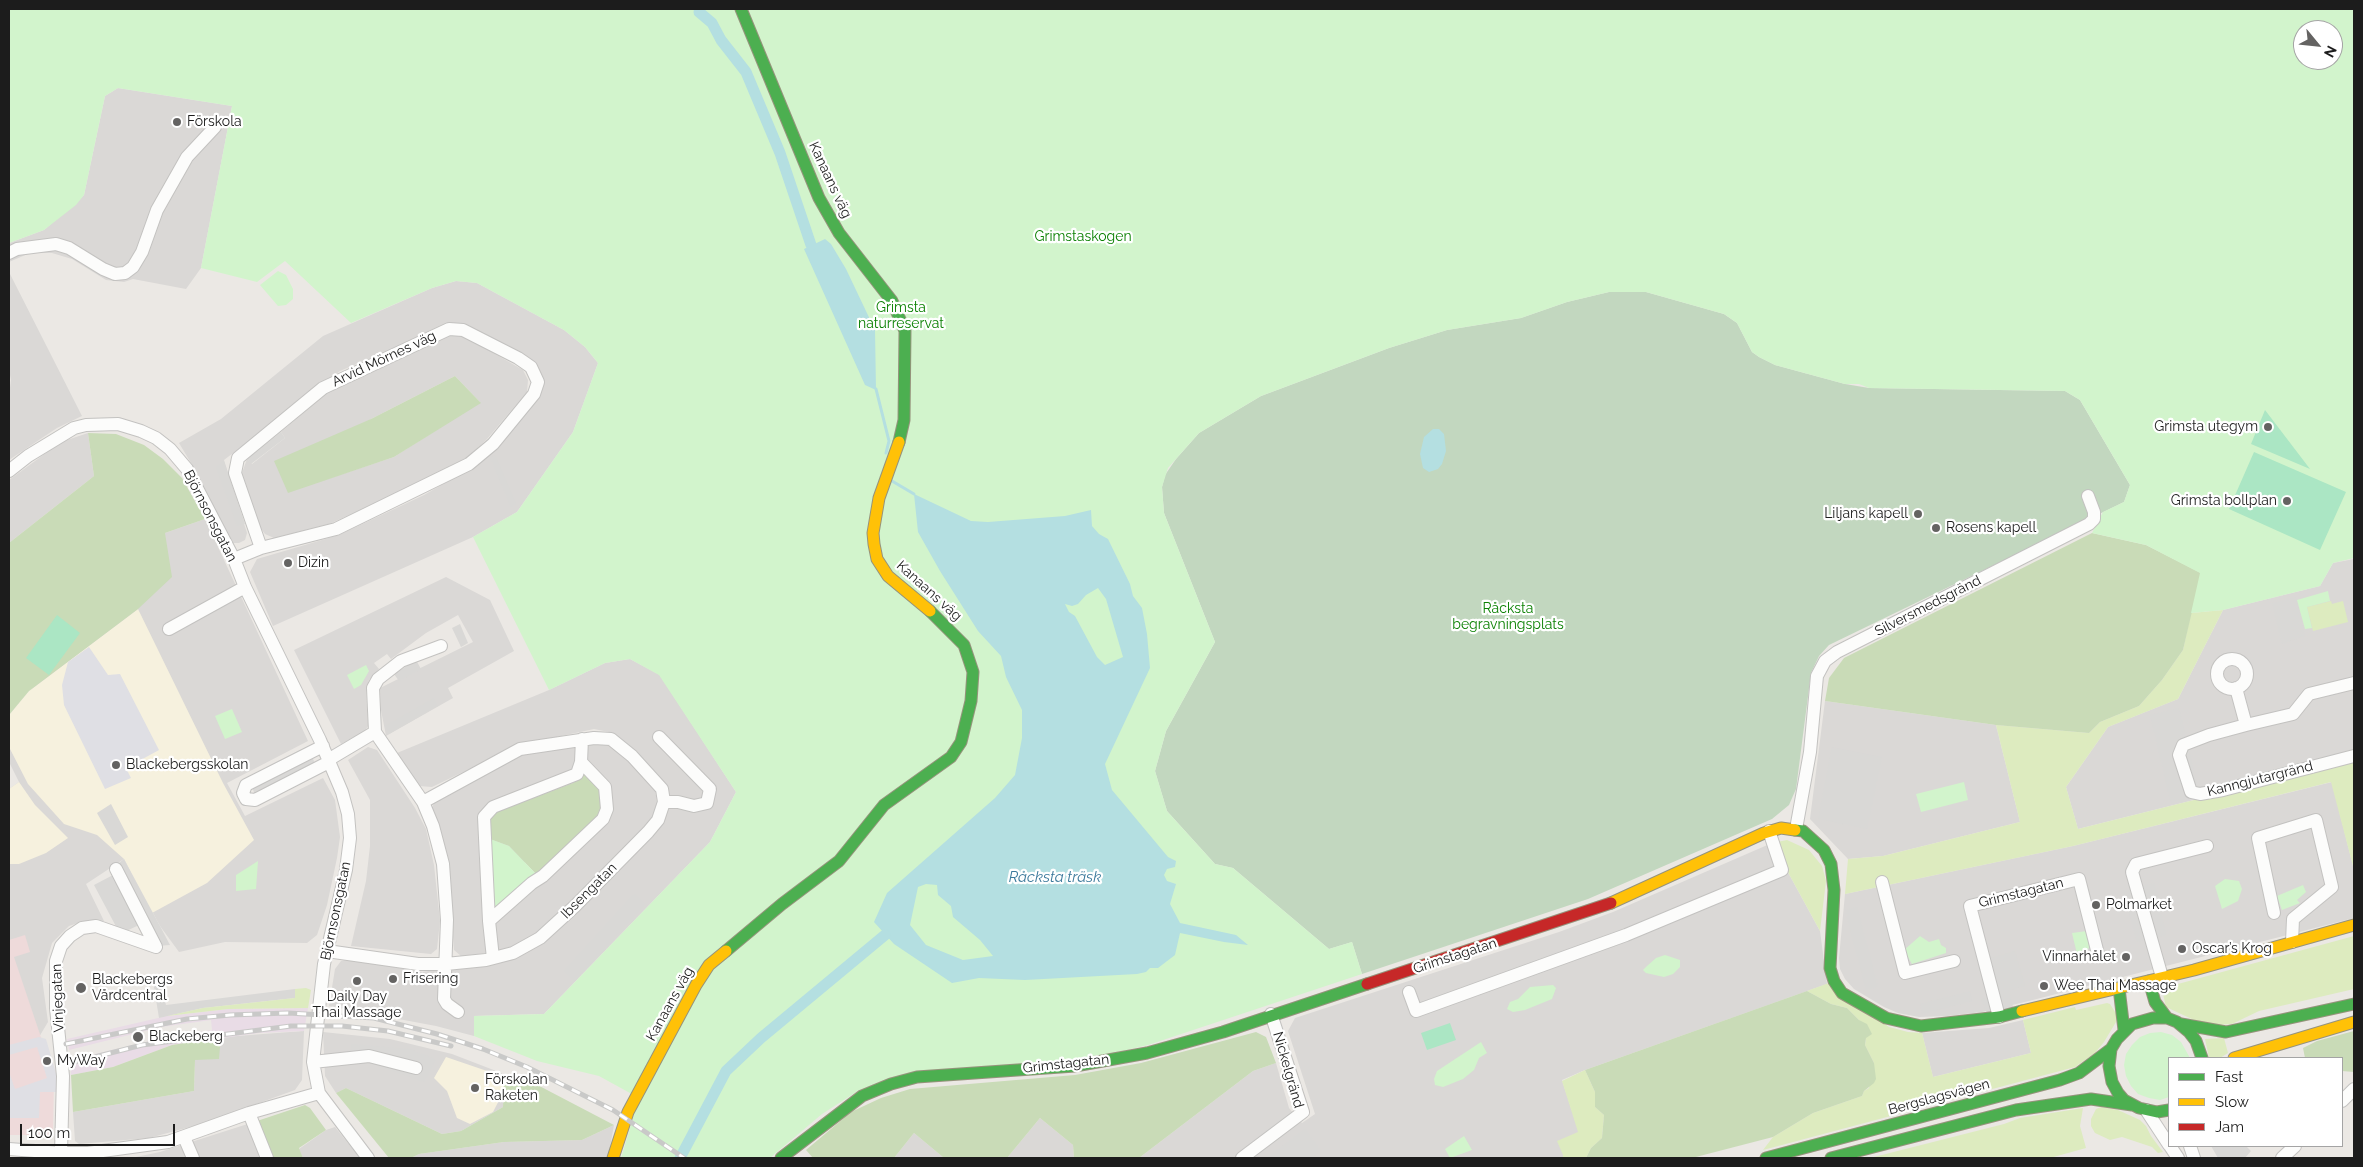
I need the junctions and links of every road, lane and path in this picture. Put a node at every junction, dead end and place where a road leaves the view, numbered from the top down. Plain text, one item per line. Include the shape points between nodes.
1 (742, 9) edge
2 (215, 128) dead end
3 (9, 253) edge
4 (9, 471) edge
5 (2088, 496) dead end
6 (261, 548) junction
7 (234, 559) junction
8 (245, 587) junction
9 (169, 629) dead end
10 (441, 646) dead end
11 (2354, 683) edge
12 (2236, 688) dead end
13 (2246, 725) junction
14 (375, 732) junction
15 (659, 737) dead end
16 (582, 739) junction
17 (323, 746) junction
18 (2354, 756) edge
19 (328, 761) junction
20 (581, 762) junction
21 (423, 802) junction
22 (664, 802) junction
23 (1796, 829) junction
24 (1769, 831) junction
25 (2207, 846) dead end
26 (116, 870) dead end
27 (1882, 882) dead end
28 (2274, 912) dead end
29 (489, 921) junction
30 (2354, 925) edge
31 (2292, 942) junction
32 (327, 951) junction
33 (2098, 954) dead end
34 (494, 958) junction
35 (1954, 962) dead end
36 (446, 964) junction
37 (2162, 977) junction
38 (2149, 981) junction
39 (2119, 988) junction
40 (1409, 992) dead end
41 (2354, 1004) edge
42 (458, 1012) dead end
43 (1271, 1014) junction
44 (1999, 1017) junction
45 (2172, 1020) junction
46 (2354, 1022) edge
47 (2124, 1030) junction
48 (2112, 1049) junction
49 (2202, 1057) edge
50 (2237, 1057) edge
51 (314, 1062) junction
52 (416, 1068) dead end
53 (2354, 1089) edge
54 (319, 1093) junction
55 (2343, 1100) edge
56 (2132, 1105) junction
57 (2146, 1110) junction
58 (2168, 1110) edge
59 (249, 1113) junction
60 (184, 1137) junction
61 (2168, 1144) edge
62 (2170, 1147) edge
63 (2294, 1147) edge
64 (9, 1149) edge
65 (129, 1153) edge
66 (61, 1156) edge
67 (193, 1158) edge
68 (267, 1158) edge
69 (368, 1158) edge
70 (613, 1158) edge
71 (781, 1158) edge
72 (1242, 1158) edge
73 (1766, 1158) edge
74 (1831, 1158) edge
75 (2178, 1158) edge
76 (2282, 1158) edge

1 - 70 street, Kanaans väg via 819,198 839,233 892,301 905,331 904,420 879,498 873,533 877,560 888,576 946,624 964,645 974,672 971,701 962,742 951,757 884,805 839,861 709,965 628,1112
2 - 3 street via 188,157 157,210 142,252 133,267 125,272 115,274 103,270 69,248 56,244
4 - 7 street, Björnsonsgatan via 74,428 118,424 141,430 170,449 187,469
5 - 23 street, Silversmedsgränd via 2094,512 2094,519 2088,524 1825,661 1818,676 1810,752
6 - 6 street, Arvid Mörnes väg via 235,465 238,458 323,388 449,329 463,330 531,367 538,382 534,394 493,444 469,464 336,529
6 - 7 street, Arvid Mörnes väg
7 - 8 street, Björnsonsgatan
8 - 9 street
8 - 17 street, Björnsonsgatan
10 - 14 street via 401,661 378,679 373,688
11 - 13 street, Kanngjutargränd via 2309,694 2293,714
12 - 13 street
13 - 18 street, Kanngjutargränd via 2184,745 2180,755 2191,792 2200,794 2223,790
14 - 19 street
14 - 21 street
15 - 22 street via 710,789 707,803 694,806
16 - 20 street
16 - 21 street via 520,749
16 - 22 street via 611,739 632,756 662,789
17 - 19 street, Björnsonsgatan
17 - 19 street via 246,785 243,793 246,799 255,800
19 - 32 street, Björnsonsgatan via 342,792 350,838
20 - 29 street via 577,774 493,807 484,817
20 - 29 street via 605,787 607,809 603,819
21 - 36 street via 443,864
22 - 34 street, Ibsengatan via 658,820 648,832 554,926 513,953
23 - 24 street, Grimstagatan
23 - 44 street via 1814,839 1831,864 1834,890 1830,968 1842,993 1886,1018 1921,1026
24 - 40 street via 1782,870 1626,936 1416,1011
24 - 43 street, Grimstagatan via 1607,905
25 - 37 street via 2136,864 2132,872
26 - 66 street, Vinjegatan via 156,947 96,926 82,928 61,946 56,961 56,1008 63,1076
27 - 35 street via 1906,973
28 - 31 street via 2258,838 2316,820 2332,887 2292,920
29 - 34 street
30 - 31 street
31 - 37 street
32 - 36 street, Ibsengatan via 418,964
32 - 51 street, Björnsonsgatan
33 - 44 street, Grimstagatan via 2079,879 1970,906
34 - 36 street, Ibsengatan
36 - 42 street via 444,998
37 - 38 street
38 - 39 street
38 - 45 street via 2155,1002
39 - 44 street
39 - 47 street
41 - 45 street via 2226,1032 2203,1030
43 - 71 street, Grimstagatan via 1223,1032 1147,1053 1084,1064 917,1077 891,1084 862,1096
43 - 72 street, Nickelgränd via 1303,1112
45 - 47 street via 2141,1020
45 - 49 street via 2196,1040
46 - 50 street
47 - 48 street
48 - 56 street via 2109,1066 2112,1082 2118,1093
48 - 73 street, Bergslagsvägen via 2079,1073 2060,1080
51 - 52 street via 370,1056
51 - 54 street, Björnsonsgatan
53 - 55 street
54 - 59 street
54 - 69 street, Björnsonsgatan
56 - 57 street
56 - 74 street via 2091,1099 2016,1110
57 - 58 street
57 - 61 street
59 - 60 street
59 - 68 street
60 - 65 street
60 - 67 street
62 - 75 street
63 - 76 street
64 - 66 street
65 - 66 street

